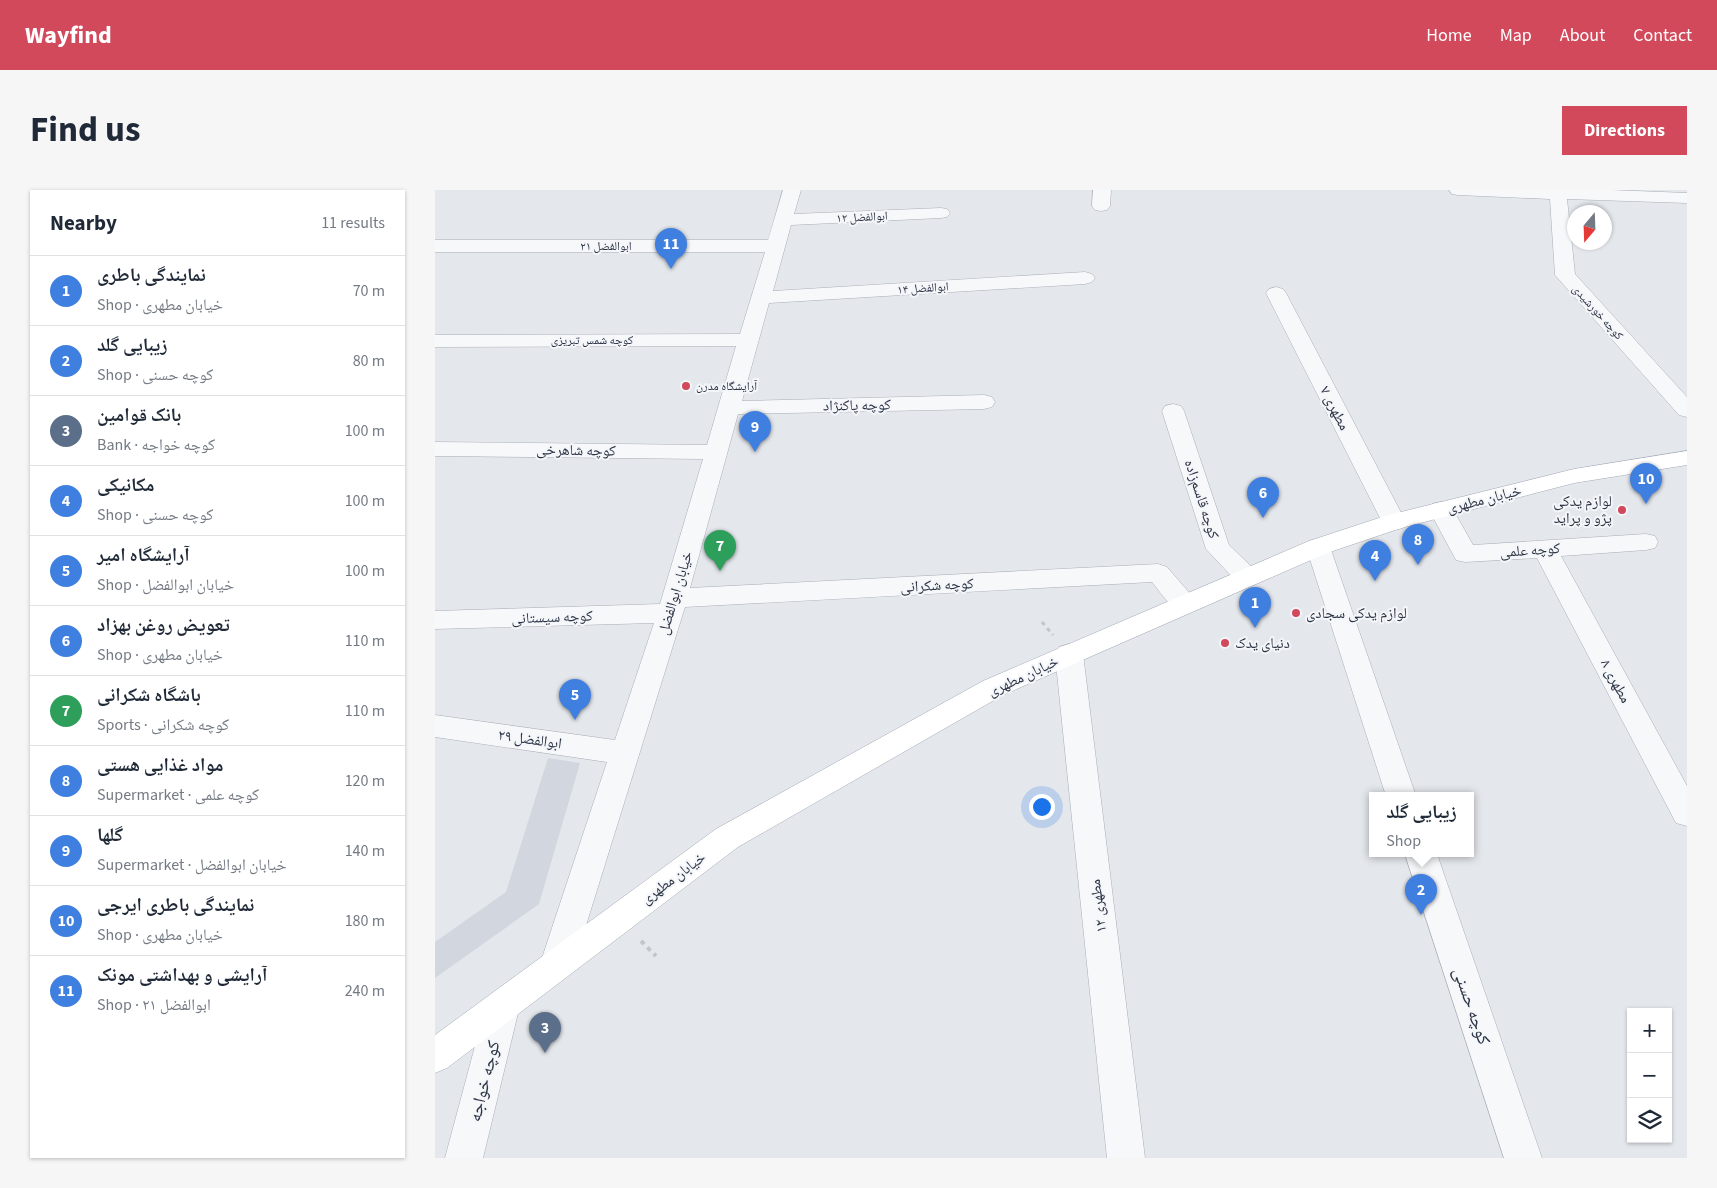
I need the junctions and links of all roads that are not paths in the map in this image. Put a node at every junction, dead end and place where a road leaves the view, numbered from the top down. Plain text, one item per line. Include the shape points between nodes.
1 (792, 190) edge
2 (1458, 190) edge
3 (1558, 193) junction
4 (1687, 198) edge
5 (941, 213) dead end
6 (784, 220) junction
7 (435, 246) edge
8 (776, 246) junction
9 (1085, 278) dead end
10 (1276, 293) dead end
11 (761, 298) junction
12 (749, 340) junction
13 (435, 341) edge
14 (984, 402) dead end
15 (729, 408) junction
16 (1687, 410) edge
17 (1173, 411) dead end
18 (435, 449) edge
19 (717, 452) junction
20 (1687, 458) edge
21 (1441, 510) junction
22 (1394, 522) junction
23 (1646, 542) dead end
24 (1318, 547) junction
25 (1545, 549) junction
26 (1247, 577) junction
27 (1186, 604) junction
28 (672, 606) junction
29 (435, 620) edge
30 (1069, 654) junction
31 (435, 726) edge
32 (625, 753) junction
33 (1400, 792) edge
34 (1687, 814) edge
35 (1422, 857) edge
36 (557, 964) junction
37 (503, 1005) junction
38 (435, 1056) edge
39 (464, 1158) edge
40 (1127, 1158) edge
41 (1523, 1158) edge

1 - 6 street, خیابان ابوالفضل
2 - 3 street
3 - 4 street
3 - 16 street, کوچه خورشیدی via 1565,275
5 - 6 street, ۱۲ ابوالفضل
6 - 8 street, خیابان ابوالفضل
7 - 8 street, ابوالفضل ۲۱
8 - 11 street, خیابان ابوالفضل
9 - 11 street, ابوالفضل ۱۴
10 - 22 street, مطهری ۷
11 - 12 street, خیابان ابوالفضل
12 - 13 street, کوچه شمس تبریزی
12 - 15 street, خیابان ابوالفضل
14 - 15 street, کوچه پاکنژاد
15 - 19 street, خیابان ابوالفضل
17 - 26 street, کوچه قاسم‌زاده via 1218,549
18 - 19 street, کوچه شاهرخی
19 - 28 street, خیابان ابوالفضل
20 - 21 main road, خیابان مطهری via 1573,476
21 - 22 main road, خیابان مطهری
21 - 25 street, کوچه علمی via 1465,554
22 - 24 main road, خیابان مطهری
23 - 25 street, کوچه علمی
24 - 26 main road, خیابان مطهری
24 - 33 street
25 - 34 street, مطهری ۸
26 - 27 main road, خیابان مطهری
27 - 28 street, کوچه شکرانی via 1158,574
27 - 30 main road, خیابان مطهری
28 - 29 street, کوچه سیستانی
28 - 32 street, خیابان ابوالفضل
30 - 36 main road, خیابان مطهری via 993,688 727,838
30 - 40 street, مطهری ۱۲
31 - 32 street, ابوالفضل ۲۹
32 - 36 street, خیابان ابوالفضل
35 - 41 street, کوچه حسنی
36 - 37 main road, خیابان مطهری
37 - 38 main road, خیابان مطهری
37 - 39 street, کوچه خواجه

